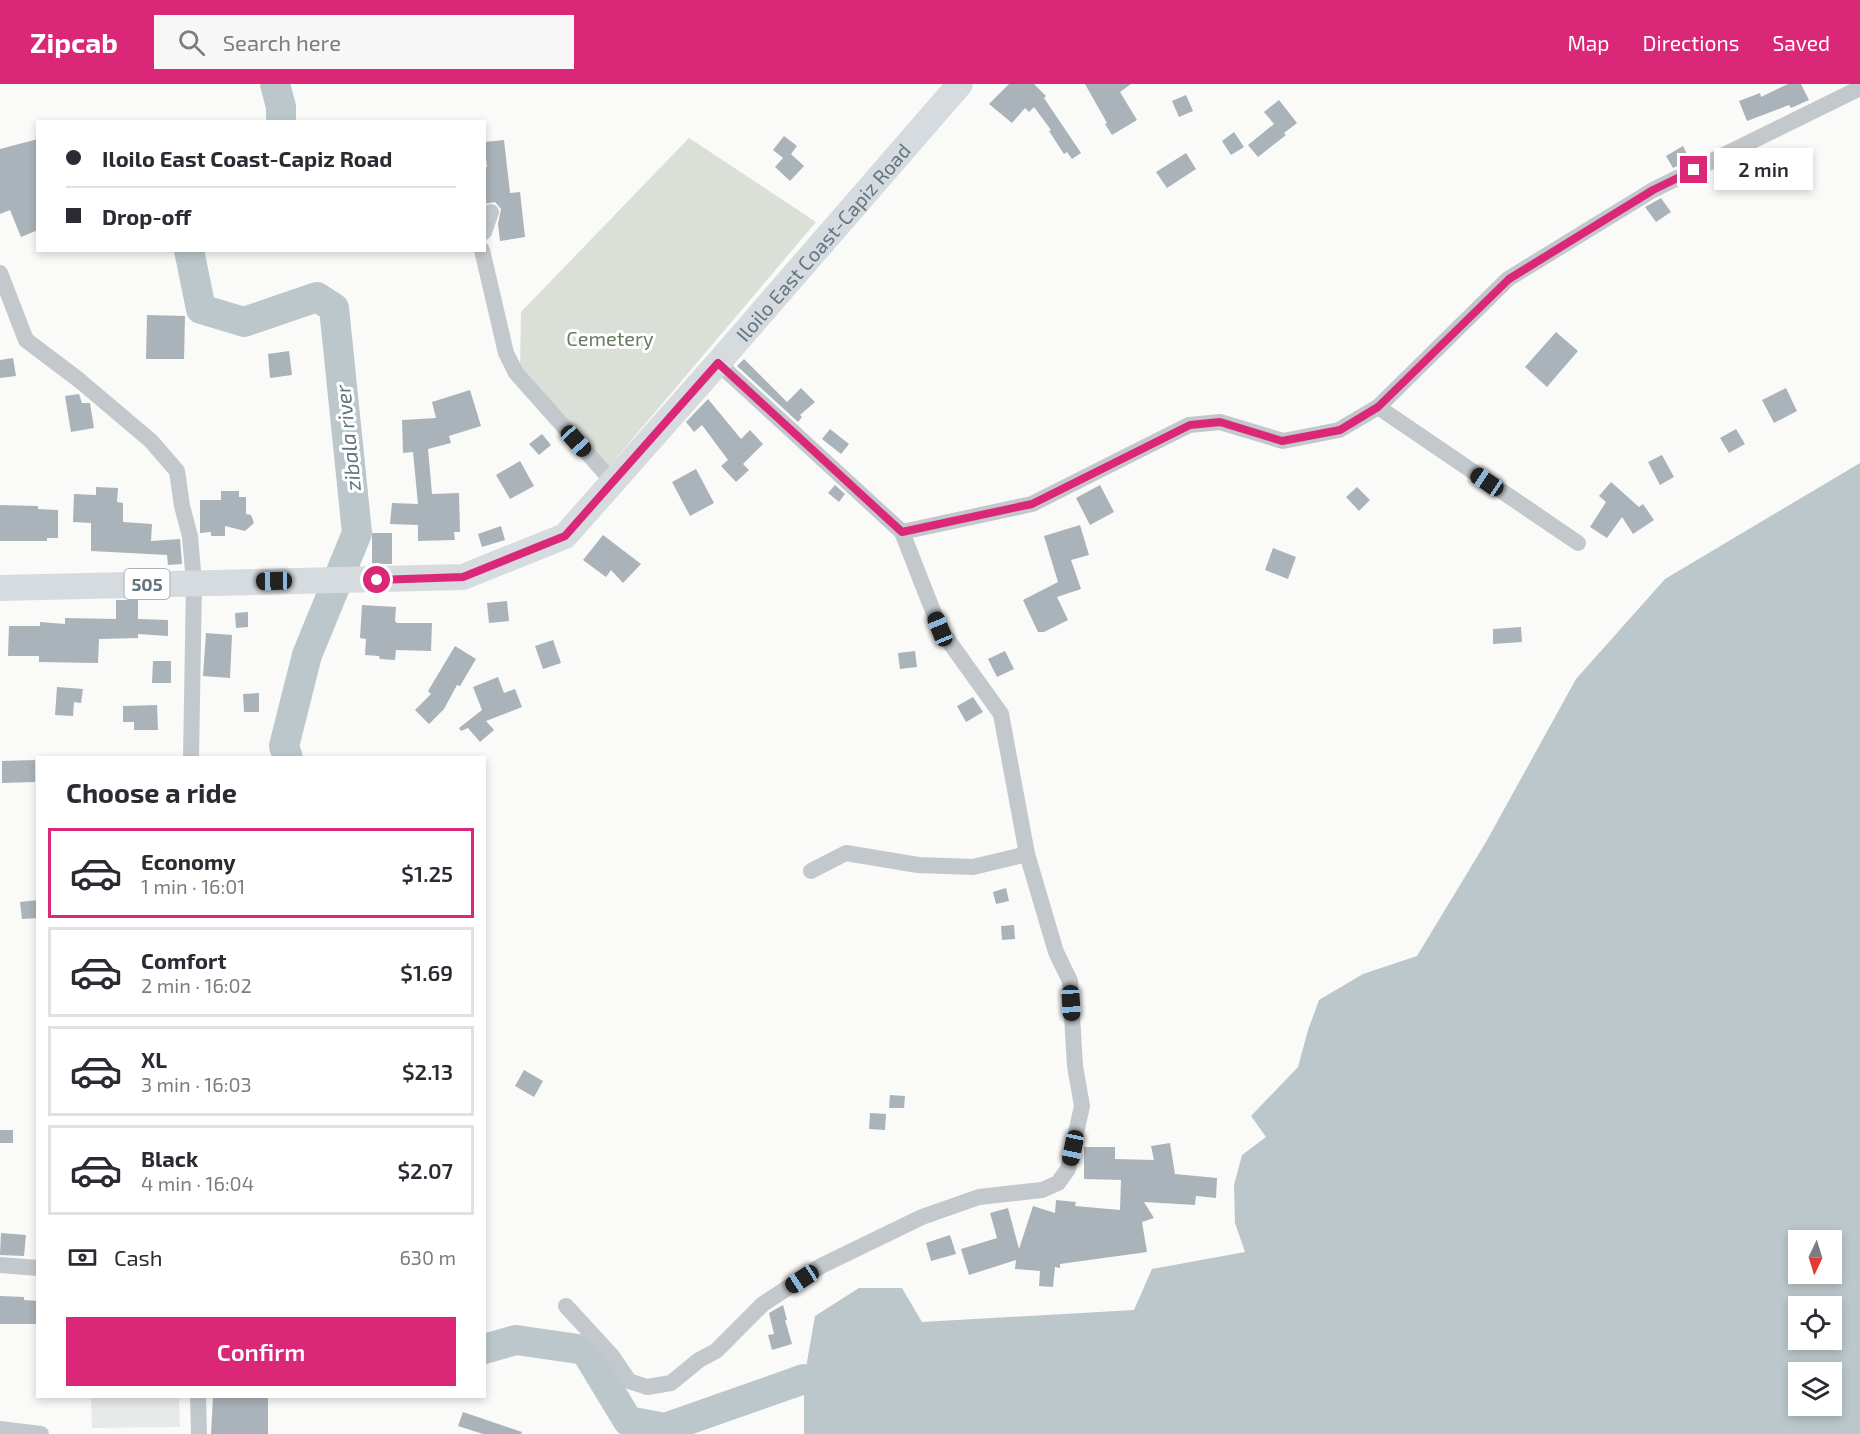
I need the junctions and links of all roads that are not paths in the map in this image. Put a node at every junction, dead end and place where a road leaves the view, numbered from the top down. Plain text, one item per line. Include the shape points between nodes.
1 (960, 84) edge
2 (1860, 88) edge
3 (491, 212) dead end
4 (486, 226) edge
5 (482, 252) edge
6 (0, 273) edge
7 (718, 363) junction
8 (1378, 407) junction
9 (613, 482) junction
10 (902, 532) junction
11 (1578, 543) dead end
12 (194, 583) junction
13 (0, 588) edge
14 (190, 756) edge
15 (1027, 854) junction
16 (810, 871) dead end
17 (0, 1265) edge
18 (36, 1268) edge
19 (566, 1306) dead end
20 (198, 1398) edge
21 (0, 1429) edge
22 (41, 1434) edge
23 (199, 1434) edge

1 - 7 main road, Iloilo East Coast-Capiz Road / 505
2 - 8 street via 1653,190 1509,279
3 - 4 street
5 - 9 street via 506,353 516,373
6 - 12 street via 26,340 151,441 177,471 190,536
7 - 9 main road, Iloilo East Coast-Capiz Road / 505
7 - 10 street
8 - 10 street via 1340,430 1282,441 1220,422 1190,425 1032,504
8 - 11 street
9 - 12 main road, Iloilo East Coast-Capiz Road / 505 via 565,536 463,577
10 - 15 street via 940,629 1001,714
12 - 13 main road, Iloilo East Coast-Capiz Road / 505
12 - 14 street
15 - 16 street via 973,867 918,866 846,853
15 - 19 street via 1056,952 1070,981 1075,1066 1082,1106 1068,1169 1058,1183 1042,1190 980,1197 922,1217 821,1266 763,1304 716,1351 671,1383 647,1387 629,1381 612,1356
17 - 18 street
20 - 23 street
21 - 22 street

